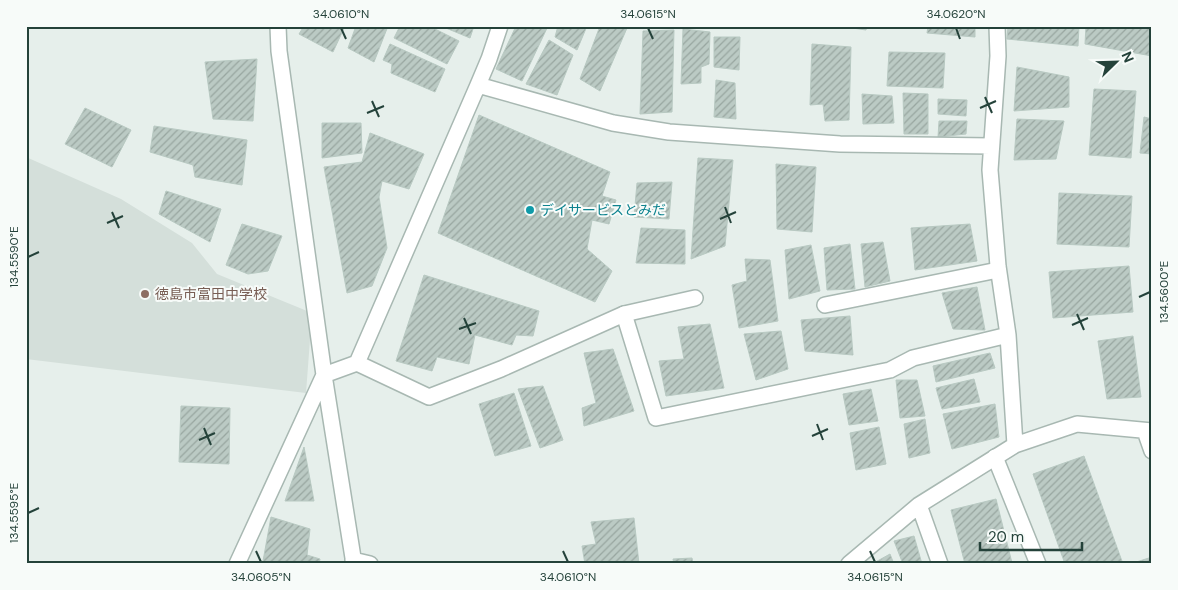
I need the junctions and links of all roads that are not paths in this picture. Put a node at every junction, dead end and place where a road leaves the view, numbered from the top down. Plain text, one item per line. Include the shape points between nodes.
1 (278, 26) edge
2 (500, 26) edge
3 (998, 26) edge
4 (478, 85) junction
5 (991, 146) junction
6 (998, 270) junction
7 (695, 298) dead end
8 (825, 305) dead end
9 (624, 314) junction
10 (1008, 335) junction
11 (357, 363) junction
12 (324, 375) junction
13 (1148, 431) edge
14 (1015, 445) junction
15 (1152, 451) edge
16 (995, 457) junction
17 (919, 505) junction
18 (354, 562) edge
19 (237, 564) edge
20 (370, 564) edge
21 (849, 564) edge
22 (940, 564) edge
23 (1038, 564) edge

1 - 12 street
2 - 4 street
3 - 5 street
4 - 5 street via 613,123 669,132 840,144
4 - 11 street
5 - 6 street
6 - 8 street
6 - 10 street
7 - 9 street
9 - 10 street via 656,418 890,370 913,358
9 - 11 street via 501,370 429,397
10 - 14 street
11 - 12 street
12 - 18 street
12 - 19 street
13 - 14 street via 1077,424
13 - 15 street
14 - 16 street
16 - 17 street
16 - 23 street
17 - 21 street
17 - 22 street
18 - 20 street

